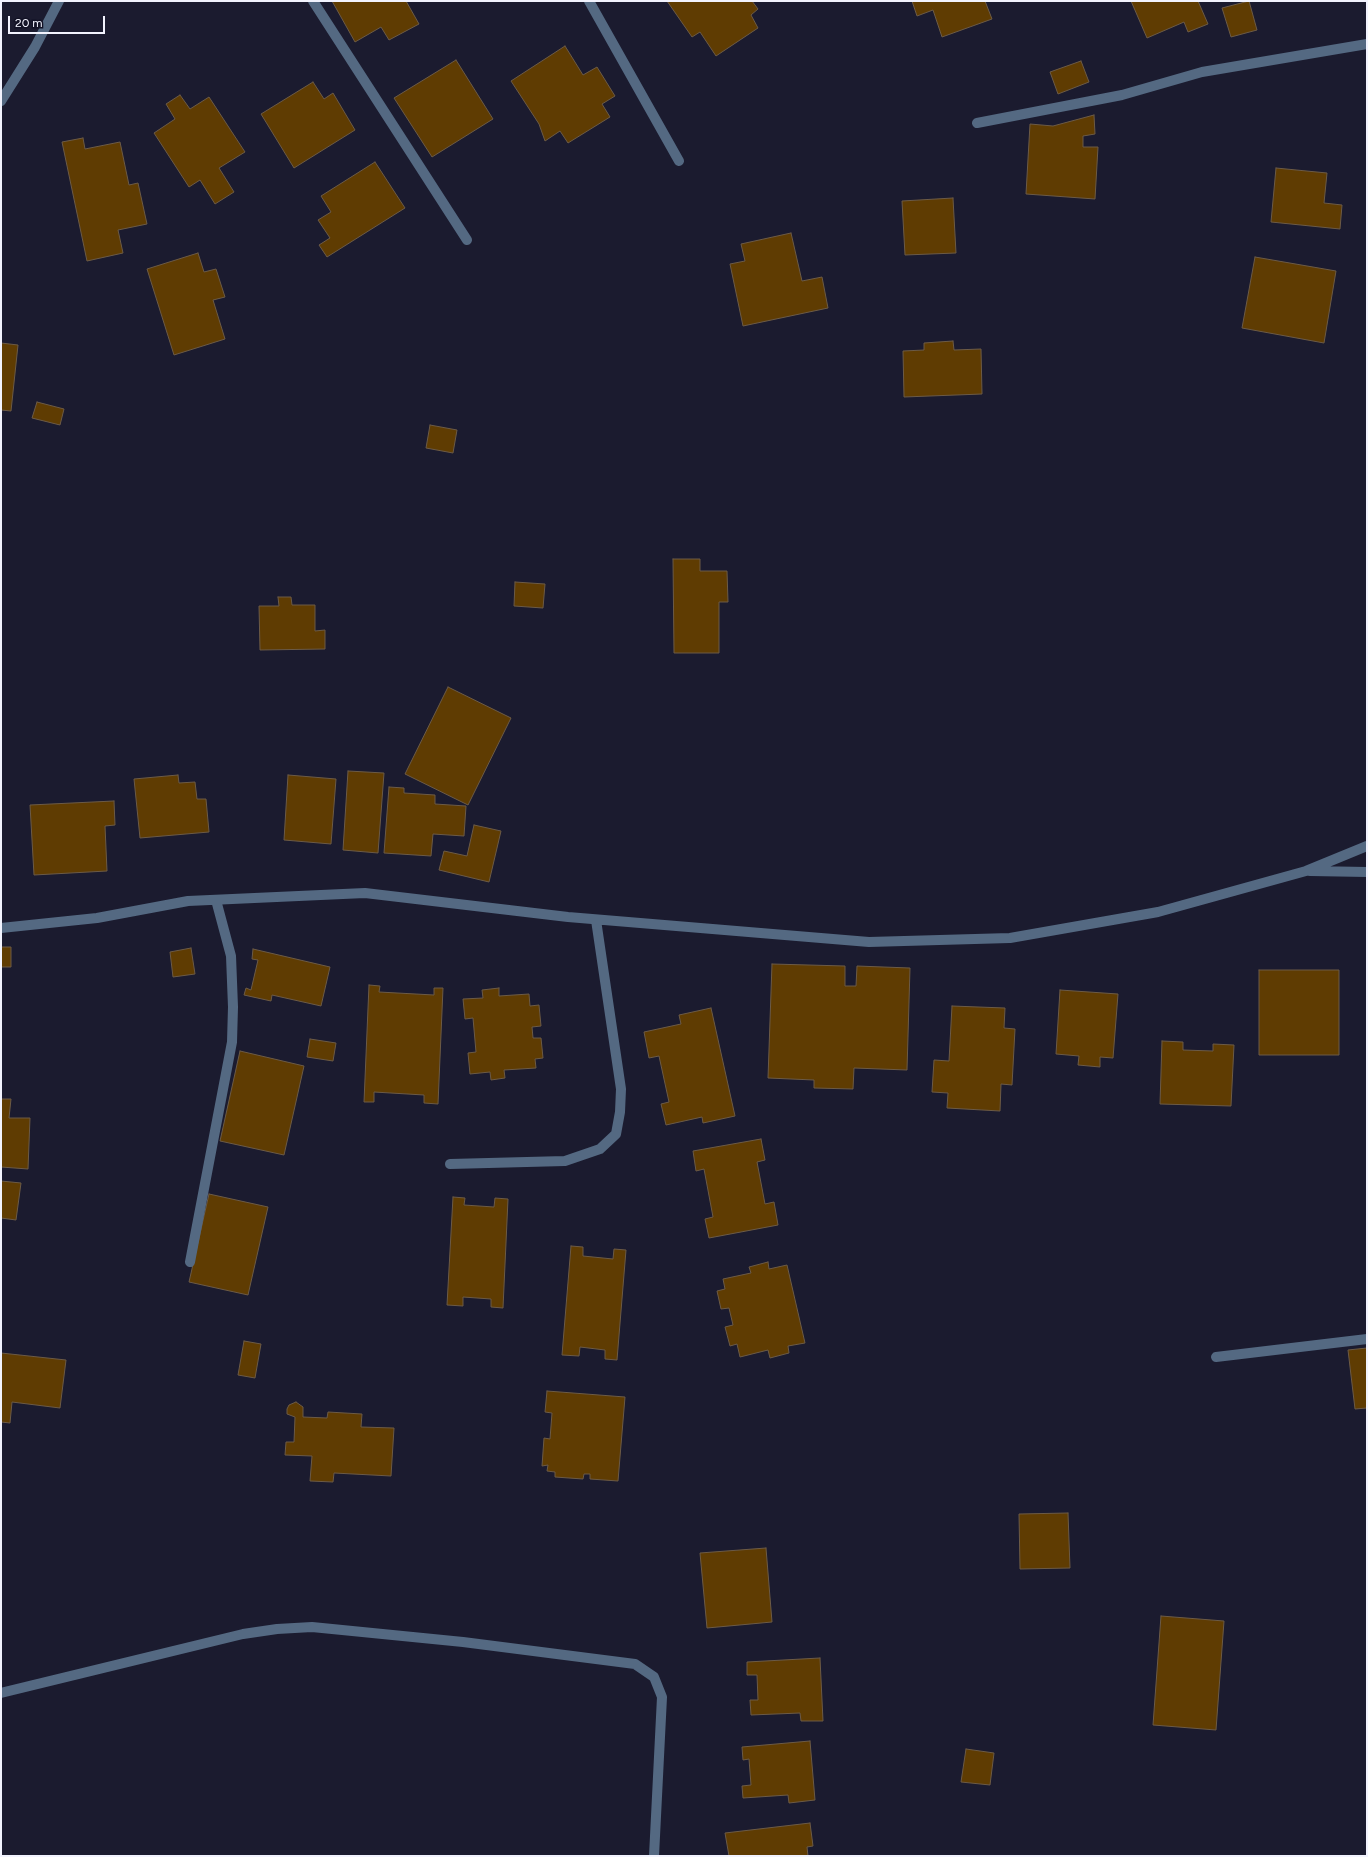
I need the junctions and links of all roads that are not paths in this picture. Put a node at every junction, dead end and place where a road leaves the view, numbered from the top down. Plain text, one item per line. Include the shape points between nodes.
1 (59, 1) edge
2 (313, 1) edge
3 (589, 1) edge
4 (1367, 44) edge
5 (1, 101) edge
6 (977, 123) dead end
7 (679, 162) dead end
8 (467, 240) dead end
9 (1367, 846) edge
10 (1306, 870) junction
11 (1367, 872) edge
12 (216, 900) junction
13 (596, 920) junction
14 (1, 928) edge
15 (450, 1164) dead end
16 (190, 1262) dead end
17 (1367, 1339) edge
18 (1216, 1357) dead end
19 (1, 1693) edge
20 (654, 1856) edge

1 - 5 street via 35,47
2 - 8 street
3 - 7 street
4 - 6 street via 1202,72 1122,95
9 - 10 street
10 - 11 street
10 - 13 street via 1158,912 1010,938 869,942
12 - 13 street via 365,894
12 - 14 street via 188,901 97,918
12 - 16 street via 231,956 232,1042
13 - 15 street via 621,1089 616,1134 600,1149 565,1161
17 - 18 street
19 - 20 street via 243,1634 312,1627 636,1664 654,1677 662,1697

